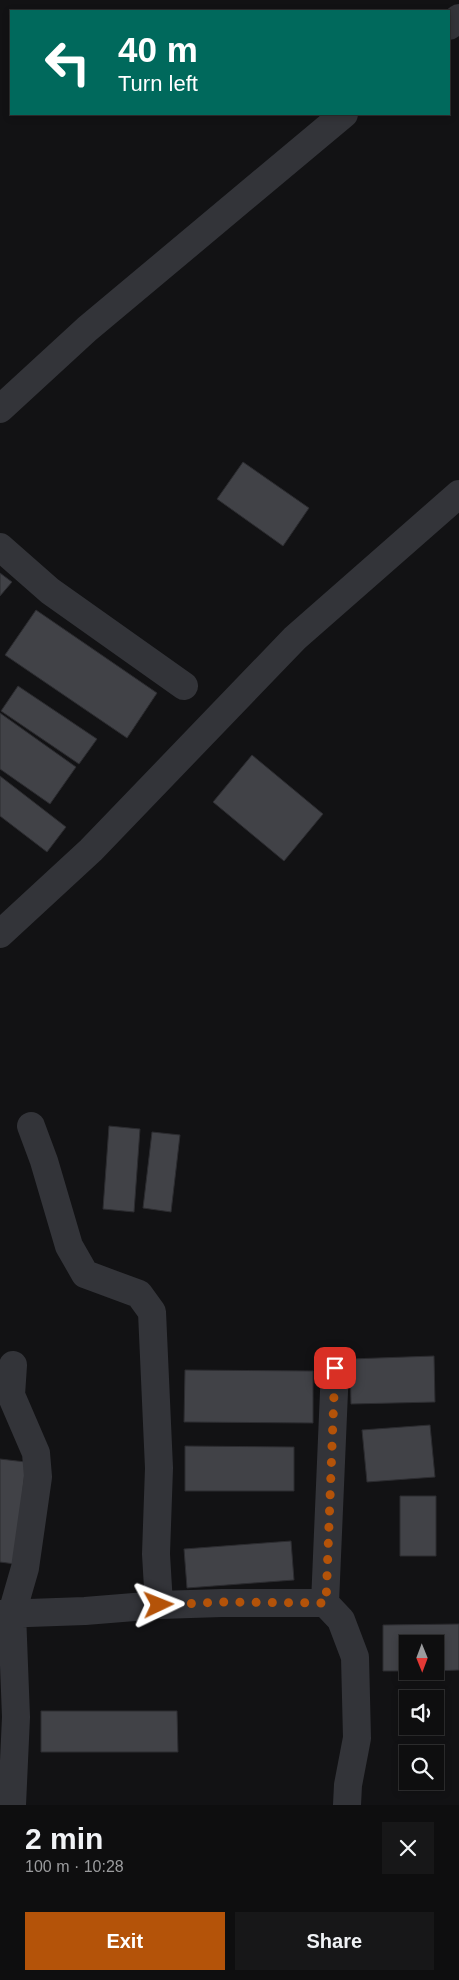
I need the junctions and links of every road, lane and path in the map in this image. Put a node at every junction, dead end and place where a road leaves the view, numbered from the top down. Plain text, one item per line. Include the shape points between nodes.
1 (343, 115) edge
2 (0, 409) edge
3 (459, 494) edge
4 (0, 548) edge
5 (184, 686) dead end
6 (0, 934) edge
7 (31, 1126) dead end
8 (13, 1365) dead end
9 (335, 1368) dead end
10 (326, 1603) junction
11 (159, 1605) junction
12 (6, 1614) edge
13 (12, 1805) edge
14 (347, 1805) edge

1 - 2 street via 87,329
3 - 6 street via 295,638 91,850
4 - 5 street via 50,591
7 - 11 street via 68,1246 85,1274 139,1294 152,1312 159,1468 156,1554
8 - 12 street via 11,1395 36,1453 38,1477 25,1568
9 - 10 street
10 - 11 street
10 - 14 street via 342,1620 355,1657 358,1738
11 - 12 street
12 - 13 street via 16,1717

